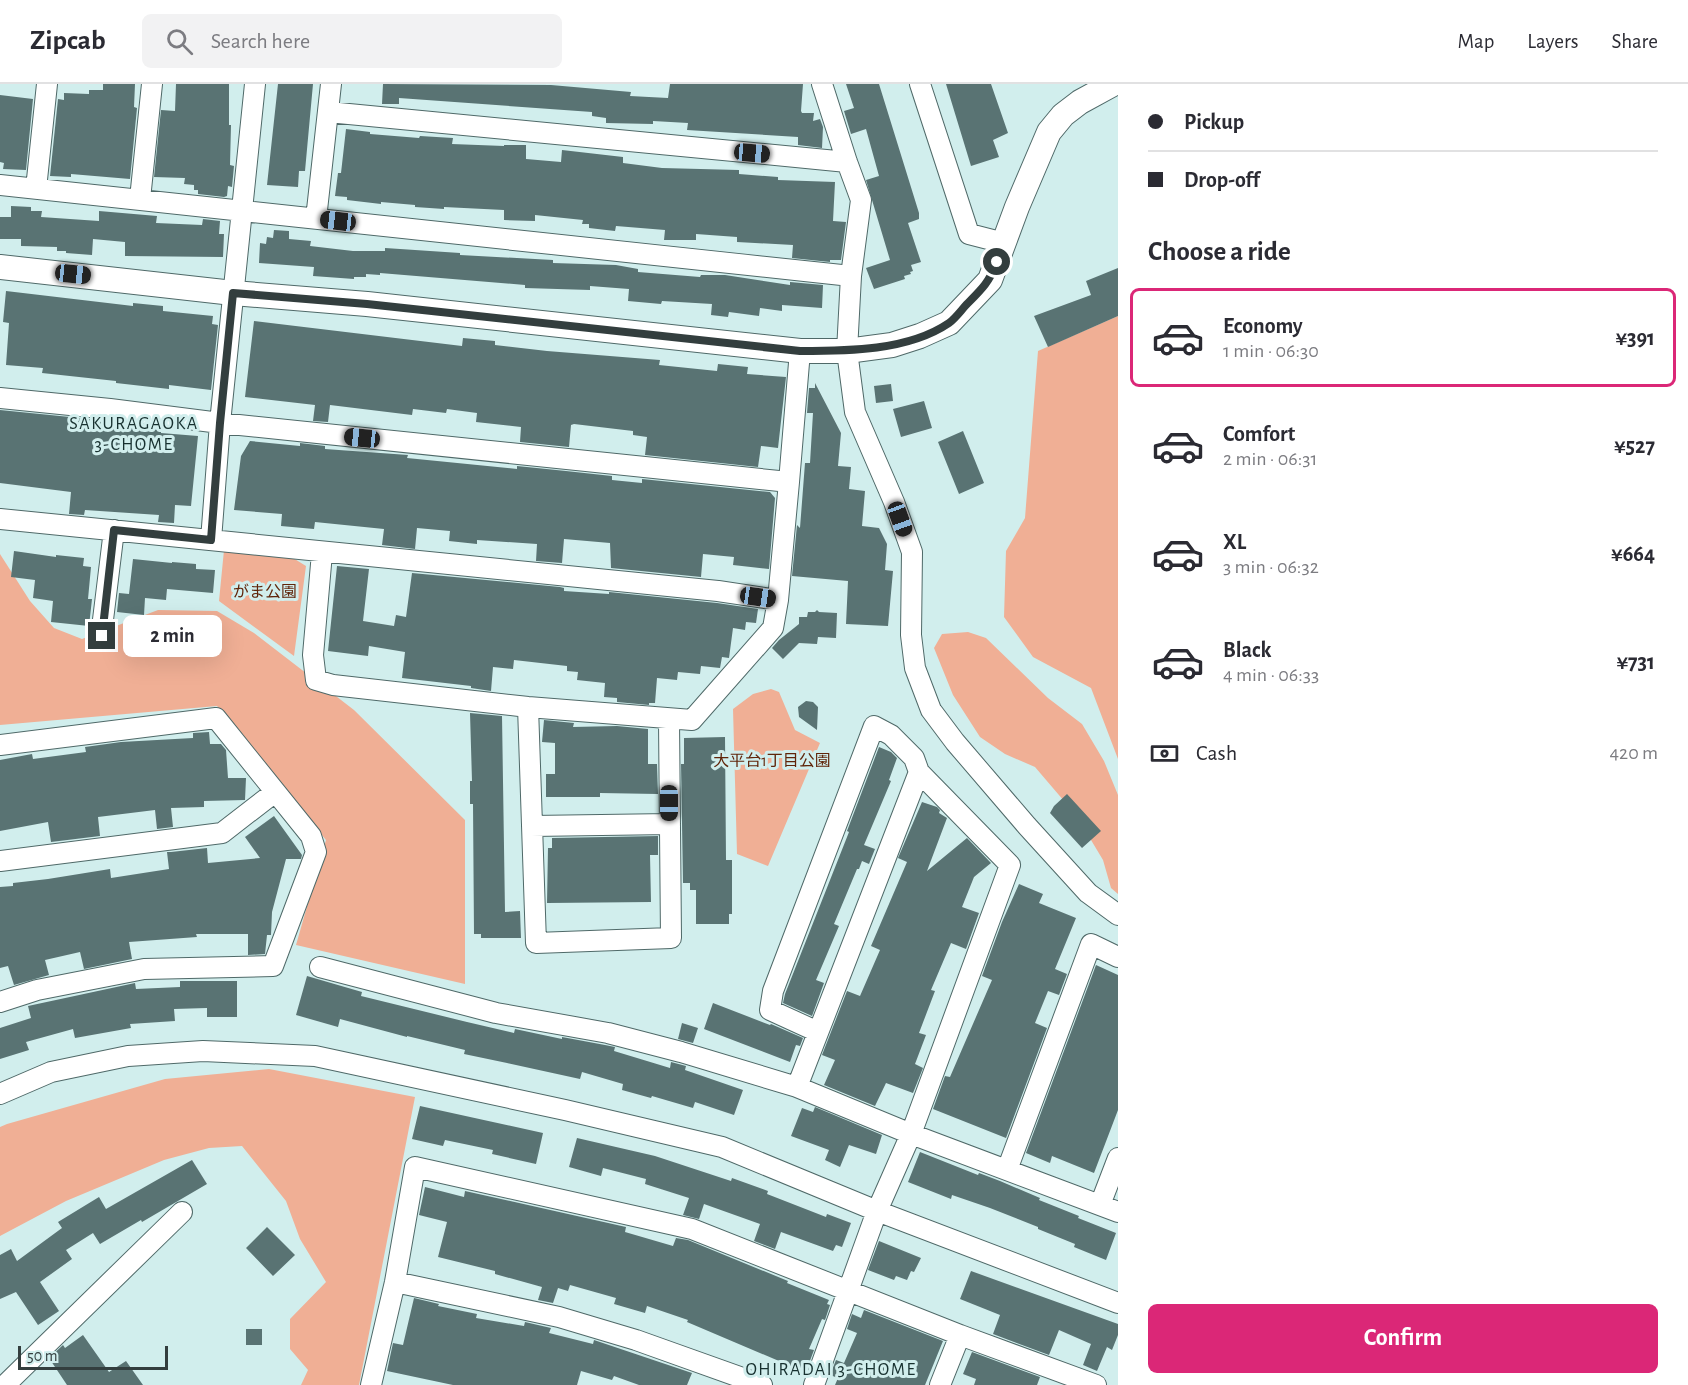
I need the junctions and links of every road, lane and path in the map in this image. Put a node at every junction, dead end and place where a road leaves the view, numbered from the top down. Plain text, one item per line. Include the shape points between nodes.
1 (47, 84) edge
2 (152, 84) edge
3 (255, 84) edge
4 (331, 84) edge
5 (822, 84) edge
6 (920, 84) edge
7 (1113, 84) edge
8 (328, 112) junction
9 (847, 162) junction
10 (0, 185) edge
11 (36, 189) junction
12 (140, 199) junction
13 (242, 210) junction
14 (316, 219) junction
15 (1004, 243) junction
16 (0, 267) edge
17 (851, 276) junction
18 (233, 293) junction
19 (800, 351) junction
20 (848, 351) junction
21 (0, 398) edge
22 (220, 423) junction
23 (789, 482) junction
24 (0, 519) edge
25 (114, 530) junction
26 (211, 540) junction
27 (322, 553) junction
28 (778, 600) junction
29 (102, 636) dead end
30 (528, 707) junction
31 (669, 720) junction
32 (0, 745) edge
33 (919, 772) junction
34 (275, 792) junction
35 (670, 824) junction
36 (532, 826) junction
37 (0, 861) edge
38 (1118, 915) edge
39 (1118, 957) edge
40 (320, 967) dead end
41 (0, 1002) edge
42 (818, 1032) junction
43 (797, 1087) junction
44 (0, 1094) edge
45 (911, 1134) junction
46 (1118, 1158) edge
47 (1007, 1170) junction
48 (1109, 1208) edge
49 (877, 1211) junction
50 (182, 1212) dead end
51 (394, 1282) junction
52 (848, 1292) junction
53 (1118, 1303) edge
54 (960, 1335) junction
55 (5, 1385) edge
56 (371, 1385) edge
57 (762, 1385) edge
58 (814, 1385) edge
59 (940, 1385) edge
60 (1096, 1385) edge

1 - 11 street
2 - 12 street
3 - 13 street
4 - 8 street
5 - 9 street
6 - 15 street via 969,234
7 - 15 street via 1080,102 1049,132
8 - 9 street
8 - 14 street
9 - 17 street via 861,200
10 - 11 street
11 - 12 street
12 - 13 street
13 - 14 street
13 - 18 street
14 - 17 street
15 - 20 street via 990,280 949,323 892,345
16 - 18 street
17 - 20 street
18 - 19 street
18 - 22 street
19 - 20 street
19 - 23 street
20 - 38 street via 855,412 912,552 911,635 915,668 931,710 1088,893
21 - 22 street
22 - 23 street
22 - 26 street
23 - 28 street
24 - 25 street
25 - 26 street
25 - 29 street
26 - 27 street
27 - 28 street
27 - 30 street via 313,655 316,680 333,686
28 - 31 street via 773,628 692,720
30 - 31 street
30 - 36 street
31 - 35 street
32 - 34 street via 216,718
33 - 42 street
33 - 42 street via 914,758 891,735 874,726 773,992 770,1010
33 - 45 street via 1010,865
34 - 37 street via 222,833
34 - 41 street via 311,836 316,852 273,966 144,969 37,990
35 - 36 street
35 - 36 street via 671,938 536,943
39 - 47 street via 1091,944
40 - 43 street via 496,1013 681,1052
42 - 43 street
43 - 45 street
44 - 49 street via 51,1072 128,1056 202,1051 315,1056 722,1147
45 - 47 street
45 - 49 street
46 - 48 street
47 - 48 street
49 - 52 street
49 - 53 street
50 - 55 street
51 - 52 street via 415,1167 692,1229
51 - 56 street
51 - 57 street via 559,1317
52 - 54 street
52 - 58 street
54 - 59 street
54 - 60 street

